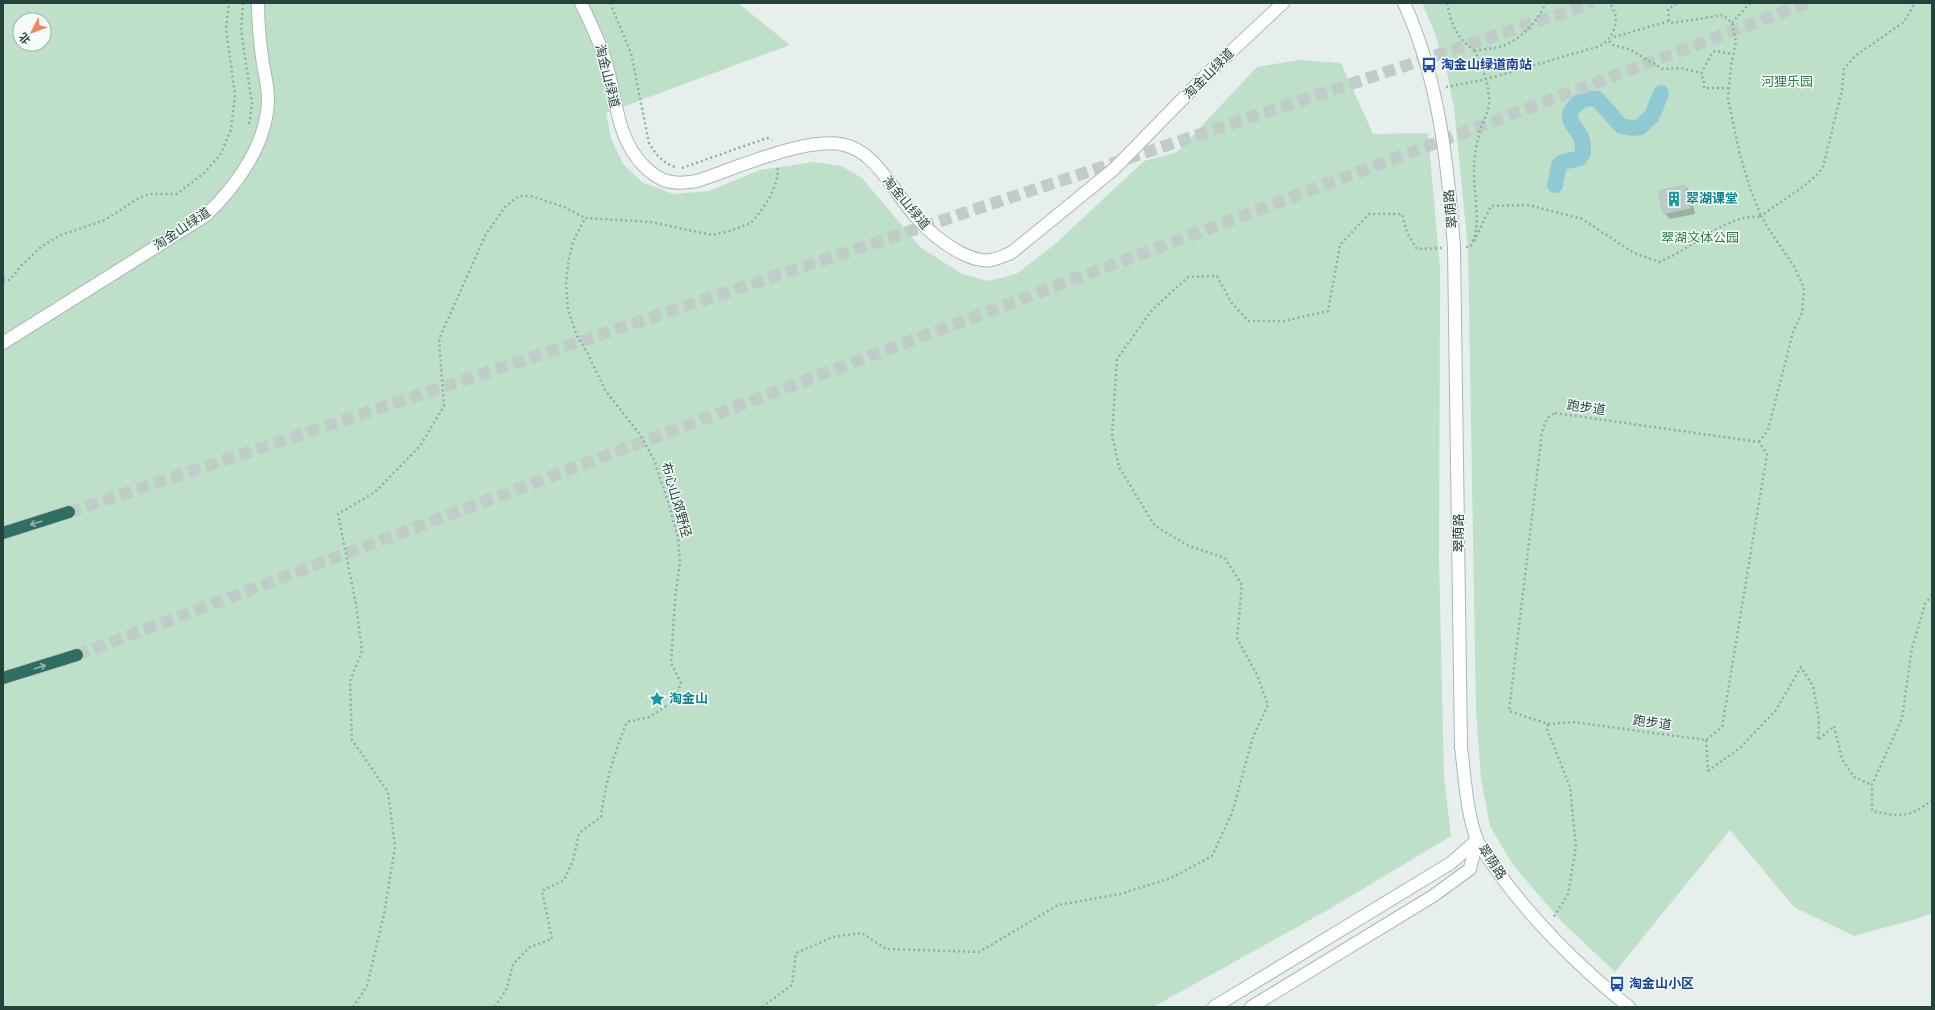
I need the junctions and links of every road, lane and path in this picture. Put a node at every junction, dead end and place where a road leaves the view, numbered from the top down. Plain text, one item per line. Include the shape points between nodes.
1 (229, 3) edge
2 (243, 3) edge
3 (258, 3) edge
4 (581, 3) edge
5 (610, 3) edge
6 (1283, 3) edge
7 (1404, 3) edge
8 (1446, 3) edge
9 (1546, 3) edge
10 (1609, 3) edge
11 (1677, 3) edge
12 (1750, 3) edge
13 (1915, 3) edge
14 (1669, 21) junction
15 (1732, 23) junction
16 (1610, 39) junction
17 (1474, 51) junction
18 (1734, 54) junction
19 (1701, 74) junction
20 (1487, 79) junction
21 (1446, 87) dead end
22 (1729, 88) junction
23 (248, 126) dead end
24 (774, 141) dead end
25 (779, 162) dead end
26 (1761, 216) junction
27 (585, 218) junction
28 (1474, 241) junction
29 (1444, 248) dead end
30 (1464, 248) dead end
31 (3, 280) edge
32 (3, 343) edge
33 (1758, 442) junction
34 (69, 512) tunnel mouth
35 (3, 533) edge
36 (1932, 595) edge
37 (77, 655) tunnel mouth
38 (3, 678) edge
39 (1548, 724) junction
40 (1706, 740) junction
41 (1872, 784) junction
42 (1932, 800) edge
43 (1477, 840) junction
44 (1556, 915) dead end
45 (353, 1007) edge
46 (495, 1007) edge
47 (762, 1007) edge
48 (1214, 1007) edge
49 (1251, 1007) edge
50 (1629, 1007) edge

1 - 31 path via 226,28 235,95 231,130 220,155 204,173 177,194 149,194 105,220 61,235 42,246 10,280
2 - 23 path via 241,30 252,104
3 - 32 street, 淘金山绿道 via 258,24 268,97 264,127 250,158 223,199 205,216
4 - 6 street, 淘金山绿道 via 604,54 617,113 629,147 660,179 682,184 794,148 840,144 858,150 875,164 916,218 932,234 966,256 978,260 991,260 1011,253 1114,169 1208,73
5 - 24 path via 631,53 649,143 655,154 663,161 670,166 682,168 767,138
7 - 43 street, 翠荫路 via 1422,47 1435,97 1451,204 1454,247 1461,747 1468,802
8 - 17 path via 1453,28 1462,41
9 - 17 path via 1534,21 1512,41 1501,47
10 - 16 path via 1616,18 1616,27
11 - 14 path via 1668,9
12 - 15 path
13 - 26 path via 1904,22 1856,56 1844,69 1842,90 1823,167 1817,176
14 - 15 path via 1672,23 1724,15
14 - 16 path
15 - 18 path via 1736,42
16 - 19 path via 1612,44 1629,49 1663,69 1681,68
16 - 20 path via 1600,46
17 - 20 path
18 - 19 path via 1715,51
18 - 22 path
19 - 22 path via 1704,88
20 - 21 path
20 - 28 path via 1489,103 1487,116 1479,134 1474,168 1477,200
22 - 26 path via 1728,99 1740,155
25 - 27 path via 777,180 760,212 751,224 730,231 712,234 651,222
26 - 28 path via 1739,219 1703,237 1678,255 1660,262 1634,253 1582,219 1528,205 1491,206
26 - 33 path via 1794,266 1804,288 1804,294 1802,313 1793,332 1768,430
27 - 45 path via 564,207 531,196 520,196 505,207 486,234 439,339 444,406 420,446 375,492 338,514 356,604 362,651 350,681 352,740 388,792 395,847 384,914 366,986
27 - 46 path, 布心山郊野径 via 573,242 569,258 566,283 568,310 577,336 605,390 641,436 654,460 669,505 678,538 680,561 671,663 681,683 673,702 649,717 627,722 613,757 600,817 579,833 573,861 564,880 542,891 552,940 530,947 513,964 508,988
28 - 30 path via 1470,247
29 - 47 path via 1417,248 1407,233 1402,214 1369,214 1340,244 1328,311 1284,321 1248,321 1231,302 1217,276 1188,277 1152,310 1117,359 1112,435 1119,467 1155,526 1189,546 1225,558 1242,585 1237,638 1257,675 1268,706 1253,737 1232,813 1212,856 1171,878 1120,894 1058,905 979,952 886,949 862,933 833,937 796,953 792,985
33 - 39 path, 跑步道 via 1555,413 1547,418 1542,432 1509,711
33 - 40 path via 1767,454 1722,727
34 -> 35 highway
36 - 41 path via 1925,604 1912,648 1902,718
38 -> 37 highway
39 - 40 path, 跑步道 via 1573,722
39 - 44 path via 1547,729 1570,787 1576,848 1568,894
40 - 41 path via 1708,771 1740,748 1776,710 1801,667 1813,686 1819,719 1818,740 1834,726 1842,759 1854,777
41 - 42 path via 1872,811 1895,816 1919,811
43 - 48 street via 1451,863
43 - 49 street via 1470,869 1439,892
43 - 50 street, 翠荫路 via 1504,881 1538,920 1604,987

